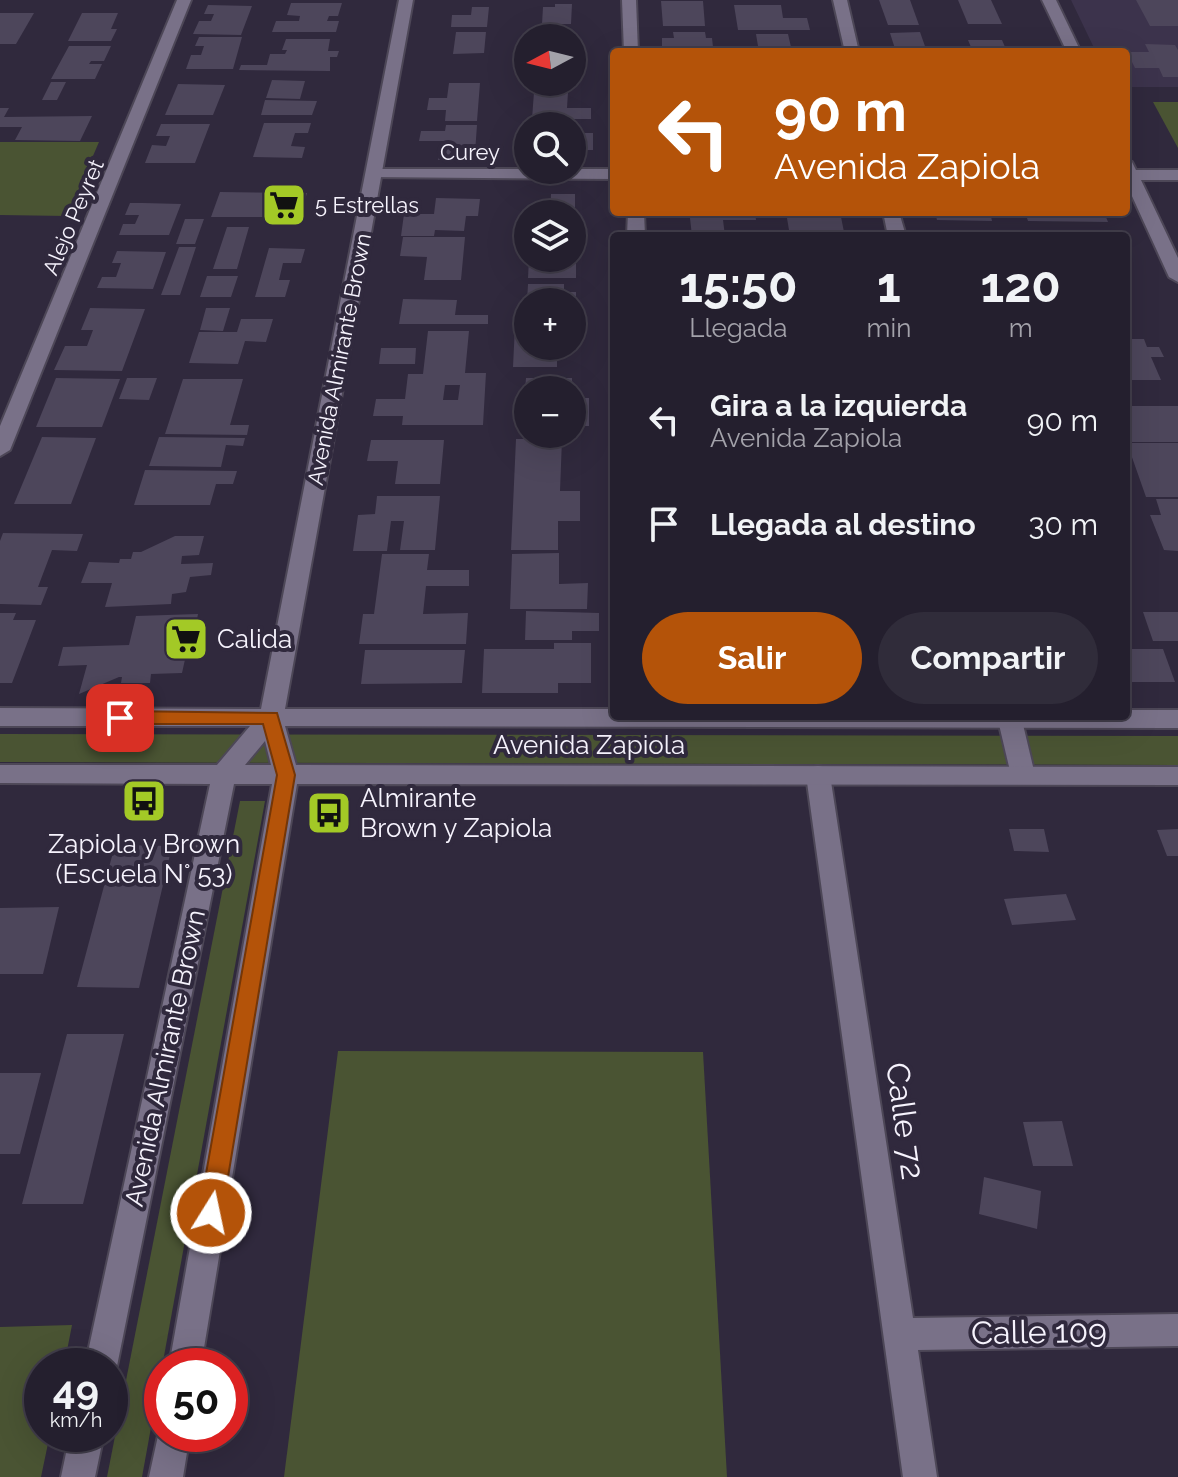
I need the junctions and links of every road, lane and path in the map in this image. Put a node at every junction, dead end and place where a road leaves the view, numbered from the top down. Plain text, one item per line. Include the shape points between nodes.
1 (184, 0) edge
2 (406, 0) edge
3 (629, 0) edge
4 (840, 0) edge
5 (1049, 0) edge
6 (631, 48) edge
7 (851, 48) edge
8 (1072, 48) edge
9 (1130, 172) edge
10 (374, 174) junction
11 (610, 174) edge
12 (1178, 175) edge
13 (1130, 176) edge
14 (1178, 277) edge
15 (0, 450) edge
16 (0, 717) edge
17 (610, 717) edge
18 (271, 718) junction
19 (1130, 718) edge
20 (1178, 719) edge
21 (1010, 720) edge
22 (0, 774) edge
23 (224, 774) junction
24 (286, 775) junction
25 (818, 775) junction
26 (1023, 775) junction
27 (1178, 776) edge
28 (1178, 1330) edge
29 (899, 1334) junction
30 (105, 1348) edge
31 (188, 1348) edge
32 (83, 1452) edge
33 (170, 1452) edge
34 (78, 1477) edge
35 (166, 1477) edge
36 (920, 1477) edge

1 - 15 main road, Alejo Peyret
2 - 10 main road, Avenida Almirante Brown
3 - 6 main road
4 - 7 main road
5 - 8 main road
9 - 12 main road
10 - 11 main road, Curey
10 - 18 main road, Avenida Almirante Brown
13 - 14 main road
16 - 18 main road, Avenida Zapiola
17 - 18 main road, Avenida Zapiola
18 - 23 main road, Avenida Almirante Brown
18 - 24 main road, Avenida Almirante Brown
19 - 20 main road, Avenida Zapiola
21 - 26 main road
22 - 23 main road, Avenida Zapiola
23 - 24 main road, Avenida Zapiola
23 - 30 main road, Avenida Almirante Brown
24 - 25 main road, Avenida Zapiola
24 - 31 main road, Avenida Almirante Brown
25 - 26 main road, Avenida Zapiola
25 - 29 main road, Calle 72
26 - 27 main road, Avenida Zapiola
28 - 29 main road, Calle 109
29 - 36 main road, Calle 72
32 - 34 main road
33 - 35 main road

